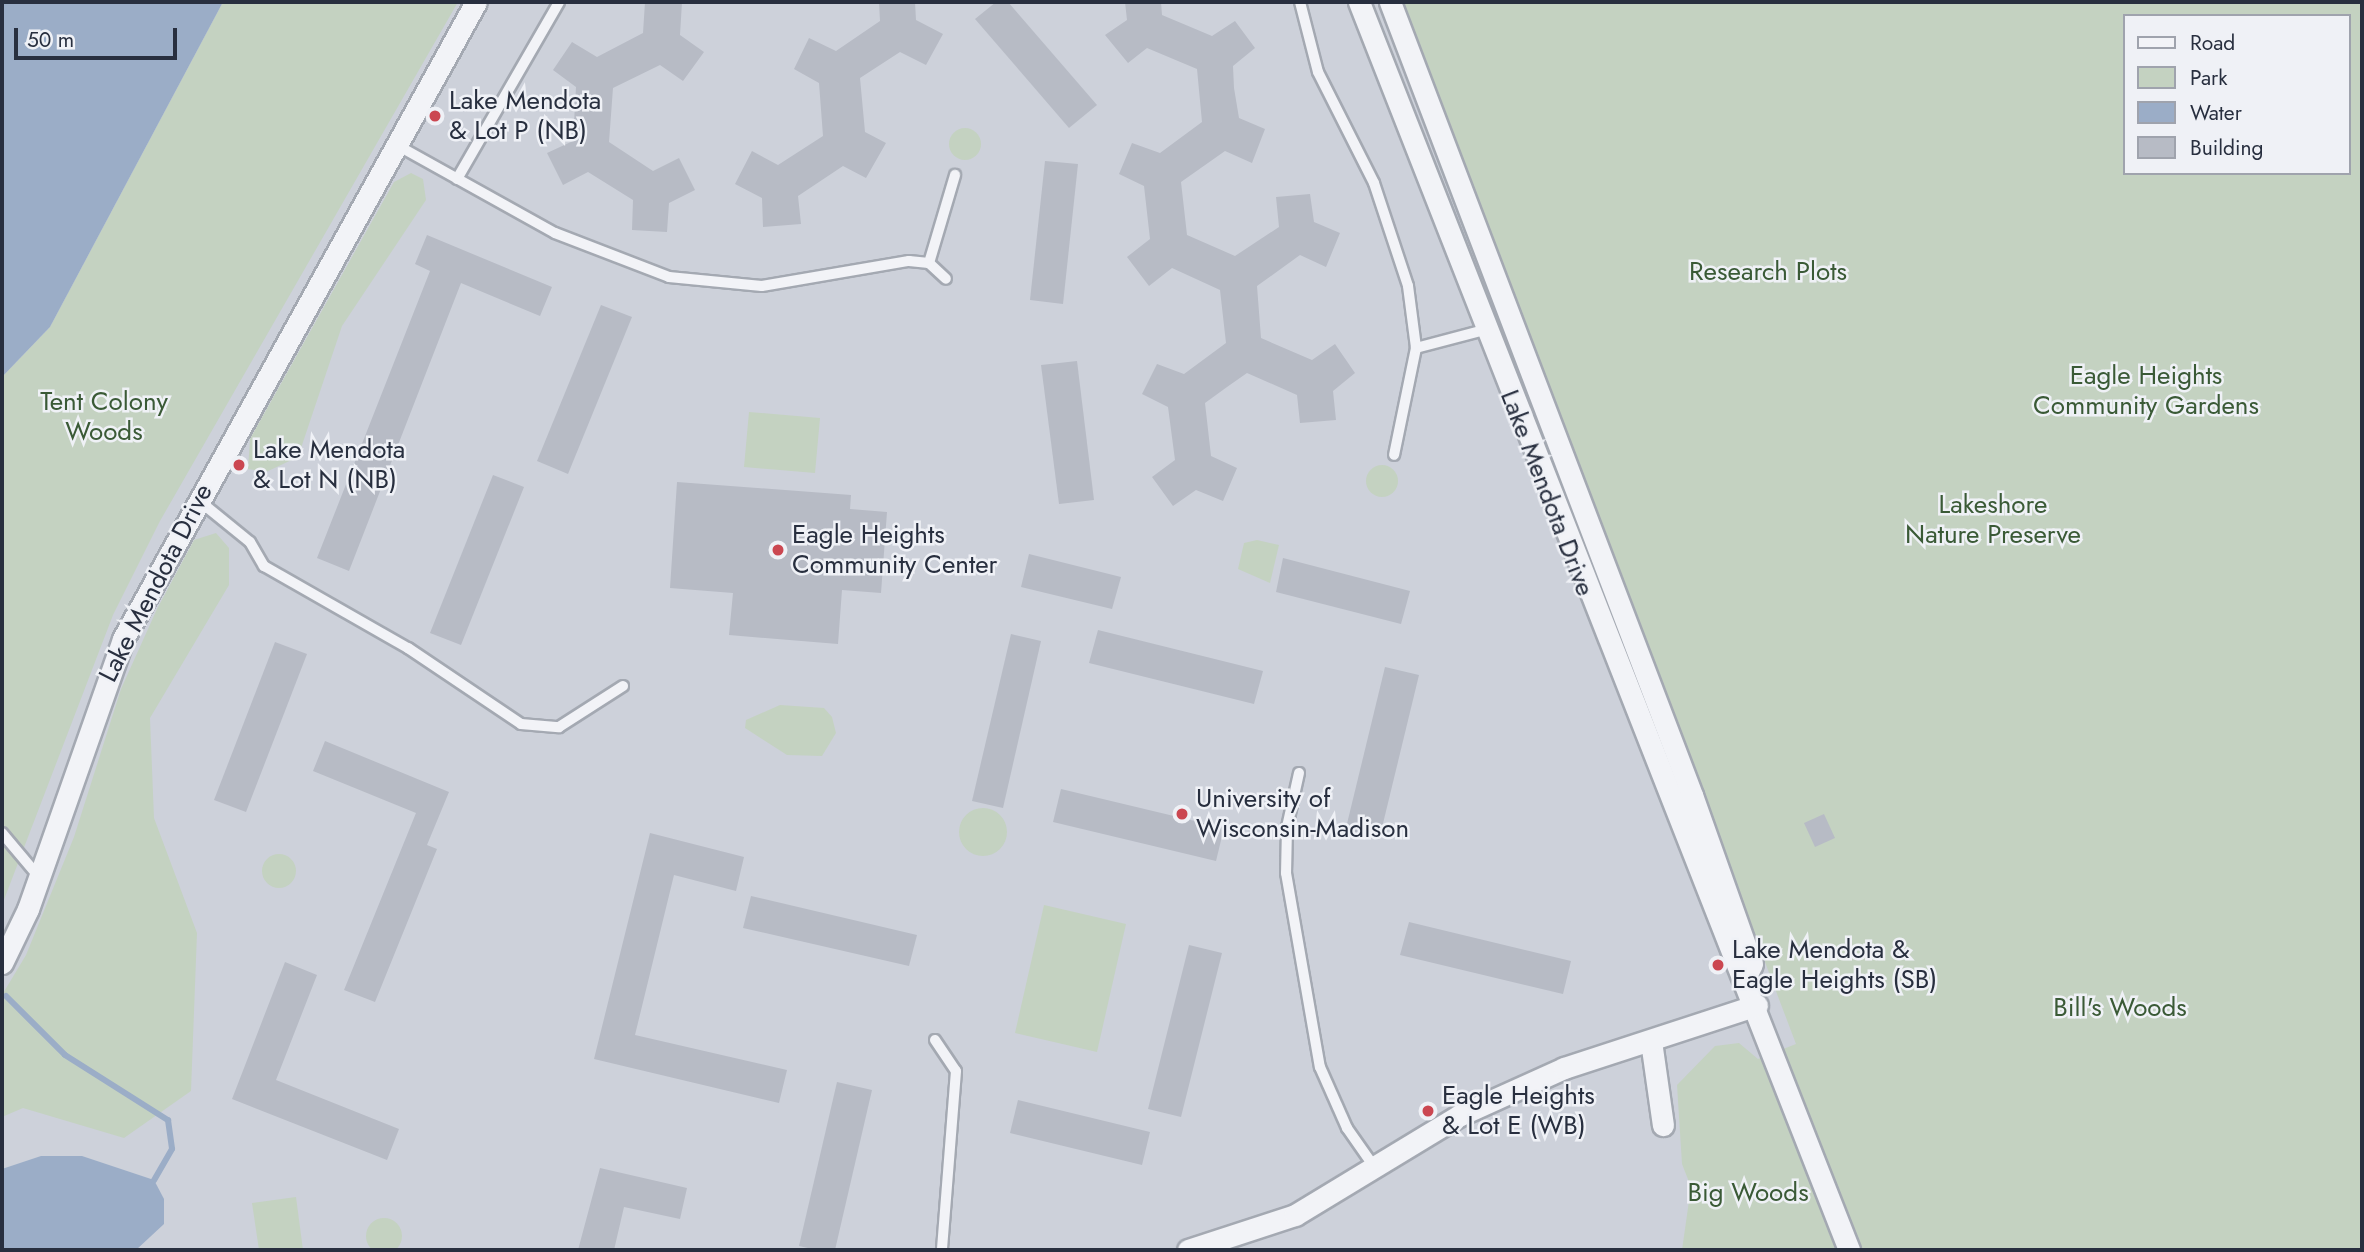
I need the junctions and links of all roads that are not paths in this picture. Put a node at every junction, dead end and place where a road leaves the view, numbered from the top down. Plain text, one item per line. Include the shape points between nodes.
1 (476, 2) edge
2 (559, 2) edge
3 (1300, 2) edge
4 (1359, 2) edge
5 (1390, 2) edge
6 (393, 143) junction
7 (955, 175) dead end
8 (457, 179) junction
9 (929, 263) junction
10 (946, 279) dead end
11 (1484, 330) junction
12 (1416, 348) junction
13 (1394, 455) dead end
14 (197, 499) junction
15 (623, 686) dead end
16 (1299, 773) dead end
17 (2, 833) edge
18 (39, 877) junction
19 (2, 963) edge
20 (1746, 975) junction
21 (1757, 1005) junction
22 (935, 1040) dead end
23 (1651, 1041) junction
24 (1663, 1125) dead end
25 (1375, 1168) junction
26 (942, 1250) edge
27 (1188, 1250) edge
28 (1849, 1250) edge

1 - 6 street, Lake Mendota Drive
2 - 8 lane
3 - 12 lane via 1318,72 1393,230
4 - 11 street, Lake Mendota Drive
5 - 20 street, Lake Mendota Drive via 1692,795 1752,964
6 - 8 lane
6 - 14 street, Lake Mendota Drive
7 - 9 lane
8 - 9 lane via 596,253 669,278 762,286 909,261
9 - 10 lane
11 - 12 lane
11 - 20 street, Lake Mendota Drive via 1735,971
12 - 13 lane
14 - 15 lane via 250,542 264,566 408,648 520,724 559,727
14 - 18 street, Lake Mendota Drive via 122,639
16 - 25 lane via 1287,827 1286,873 1320,1067 1347,1128
17 - 18 lane
18 - 19 street, Lake Mendota Drive
20 - 21 street, Lake Mendota Drive
21 - 23 street
21 - 28 street, Lake Mendota Drive
22 - 26 lane via 956,1071
23 - 24 street
23 - 25 street via 1564,1068 1460,1115
25 - 27 street via 1295,1215

